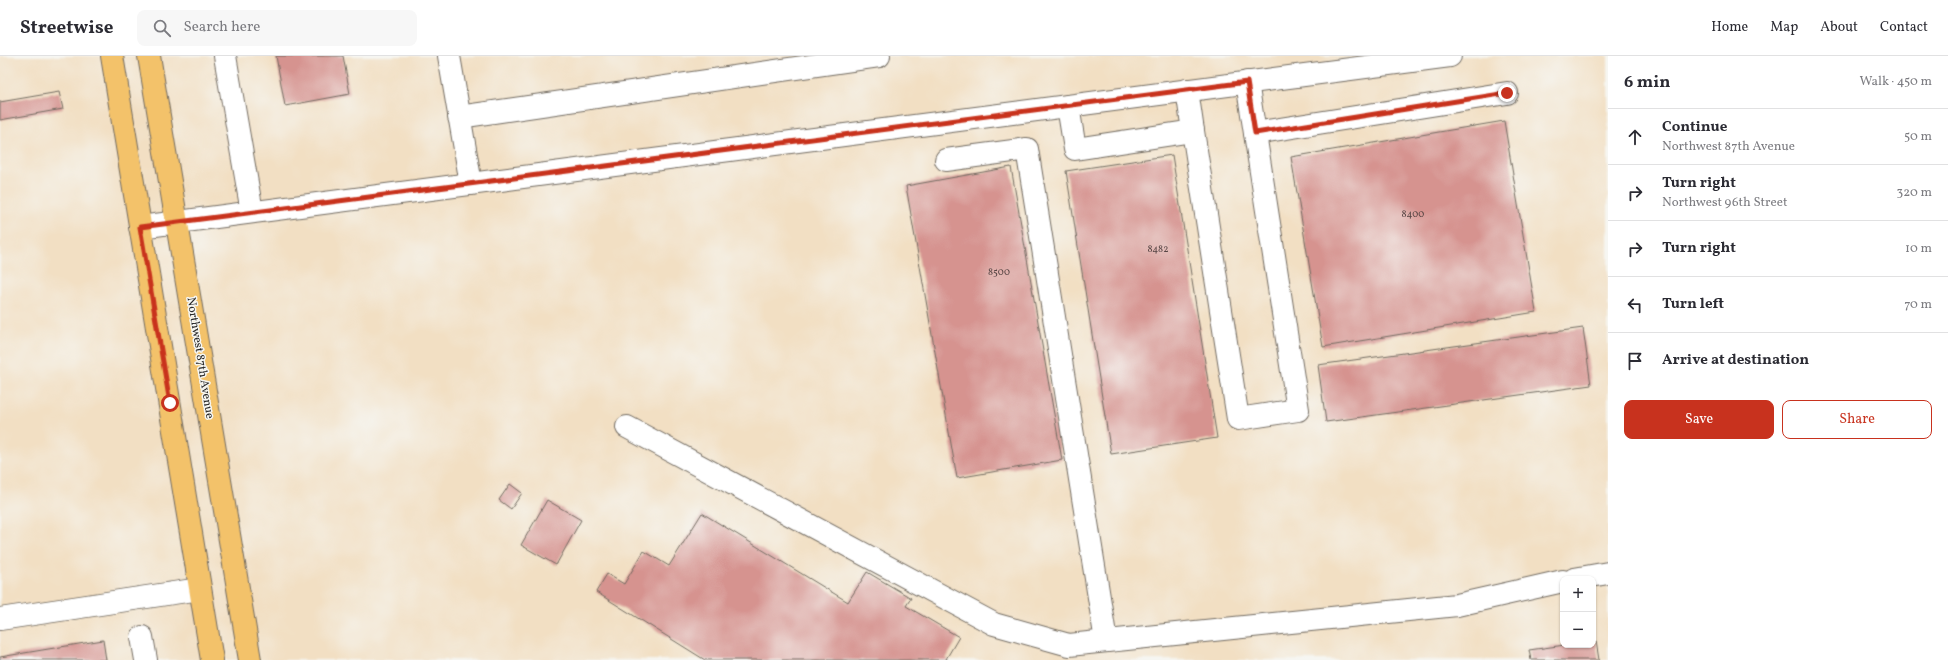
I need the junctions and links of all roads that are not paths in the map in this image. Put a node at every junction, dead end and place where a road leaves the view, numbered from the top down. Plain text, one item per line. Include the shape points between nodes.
1 (112, 56) edge
2 (149, 56) edge
3 (225, 56) edge
4 (449, 56) edge
5 (879, 56) edge
6 (1450, 56) edge
7 (1247, 82) junction
8 (1186, 90) junction
9 (1507, 93) dead end
10 (1068, 106) junction
11 (459, 117) junction
12 (1193, 131) junction
13 (1255, 133) junction
14 (946, 160) dead end
15 (471, 184) junction
16 (252, 212) junction
17 (177, 222) junction
18 (140, 227) junction
19 (627, 427) dead end
20 (1608, 573) edge
21 (1591, 576) edge
22 (1560, 582) edge
23 (200, 589) junction
24 (0, 619) edge
25 (142, 636) dead end
26 (1106, 641) junction
27 (1066, 652) edge
28 (146, 660) edge
29 (212, 660) edge
30 (250, 660) edge

1 - 18 main road
2 - 17 main road, Northwest 87th Avenue
3 - 16 street
4 - 11 street
5 - 11 street
6 - 7 street
7 - 8 street
7 - 13 street
8 - 10 street
8 - 12 street
9 - 13 street
10 - 12 street via 1075,149
10 - 15 street
11 - 15 street
12 - 13 street via 1238,419 1298,410
14 - 26 street via 1027,149
15 - 16 street
16 - 17 street
17 - 18 street
17 - 30 main road, Northwest 87th Avenue
18 - 23 main road
19 - 27 street via 994,624
20 - 21 street
22 - 26 street via 1457,605
23 - 24 street
23 - 29 main road
25 - 28 street
26 - 27 street

